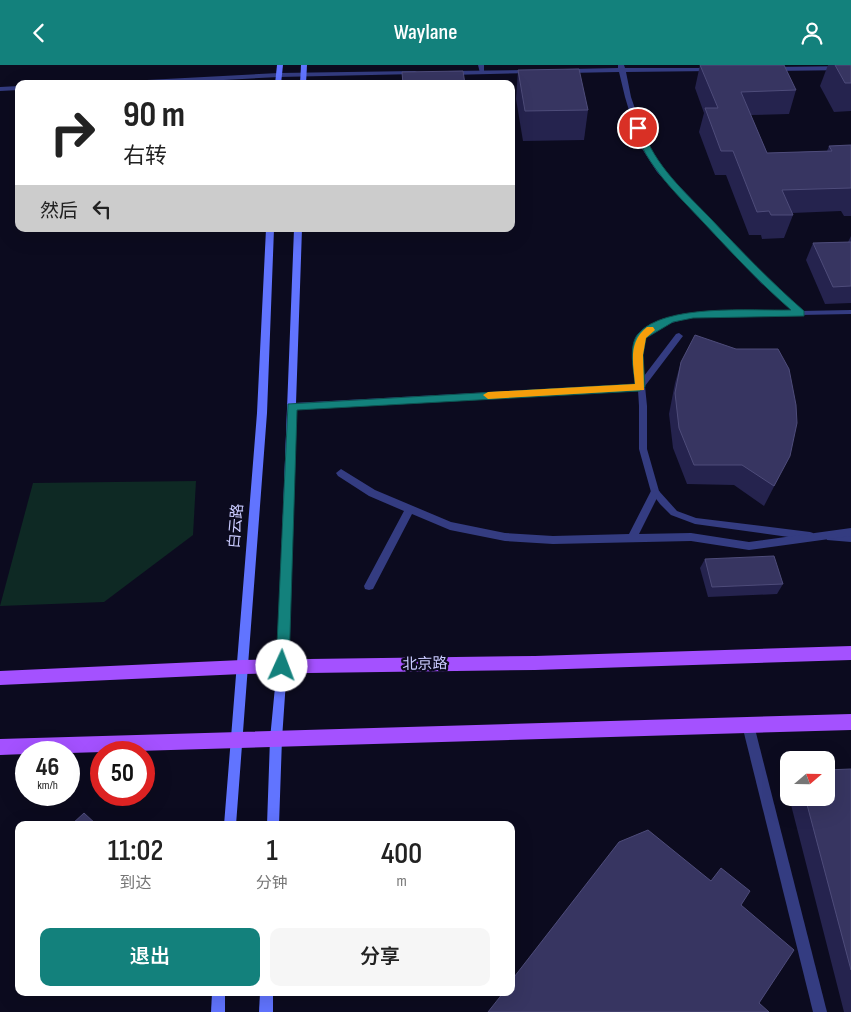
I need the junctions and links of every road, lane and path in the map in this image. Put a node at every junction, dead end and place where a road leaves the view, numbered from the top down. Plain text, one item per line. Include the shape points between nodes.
1 (280, 65) edge
2 (304, 65) edge
3 (621, 68) edge
4 (851, 68) edge
5 (481, 69) edge
6 (721, 69) edge
7 (761, 69) edge
8 (541, 71) edge
9 (561, 71) edge
10 (422, 73) edge
11 (442, 73) edge
12 (304, 74) junction
13 (279, 75) junction
14 (185, 80) edge
15 (278, 80) edge
16 (303, 80) edge
17 (15, 88) edge
18 (0, 89) edge
19 (270, 232) edge
20 (298, 232) edge
21 (801, 313) junction
22 (851, 313) edge
23 (679, 336) dead end
24 (640, 387) junction
25 (292, 406) junction
26 (341, 473) dead end
27 (655, 492) junction
28 (410, 509) junction
29 (851, 532) edge
30 (814, 537) junction
31 (851, 538) edge
32 (632, 539) junction
33 (369, 586) dead end
34 (851, 653) edge
35 (282, 666) junction
36 (242, 667) junction
37 (0, 678) edge
38 (851, 722) edge
39 (748, 725) junction
40 (276, 739) junction
41 (235, 740) junction
42 (0, 747) edge
43 (230, 821) edge
44 (273, 821) edge
45 (219, 996) edge
46 (266, 996) edge
47 (218, 1012) edge
48 (266, 1012) edge
49 (820, 1012) edge

1 - 13 main road
2 - 12 main road
3 - 6 street
3 - 9 street
3 - 21 street via 643,144 660,170 764,281
4 - 7 street
5 - 8 street
5 - 11 street
10 - 12 street
12 - 13 street
12 - 16 main road
13 - 14 street
13 - 15 main road
17 - 18 street
19 - 36 main road, 白云路 via 262,413
20 - 25 main road
21 - 22 lane
21 - 24 lane via 693,315 671,319 641,337 638,355
23 - 24 lane
24 - 25 lane
24 - 27 lane via 644,406 643,449
25 - 35 main road
26 - 28 street via 372,493
27 - 30 lane via 674,513 695,521
27 - 32 street
28 - 32 street via 450,526 505,537
28 - 33 street
29 - 30 street
30 - 31 lane
30 - 32 street via 750,546 691,537
34 - 35 main road, 北京路 via 535,663
35 - 36 main road, 北京路
35 - 40 main road
36 - 37 main road, 北京路
36 - 41 main road, 白云路
38 - 39 main road
39 - 40 main road
39 - 49 street
40 - 41 main road
40 - 44 main road
41 - 42 main road
41 - 43 main road, 白云路
45 - 47 main road
46 - 48 main road

